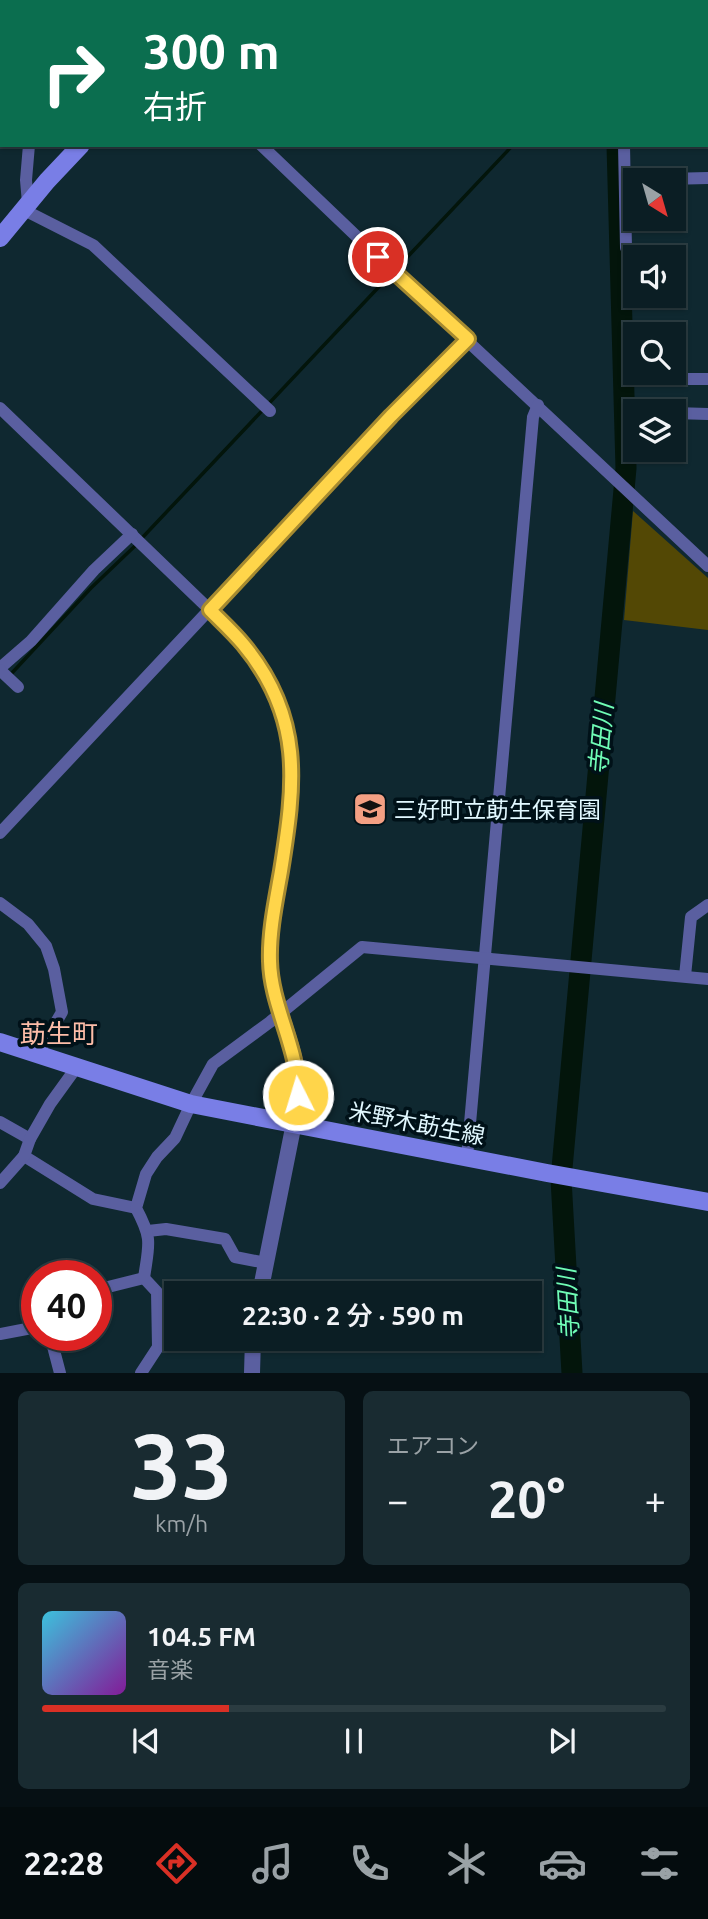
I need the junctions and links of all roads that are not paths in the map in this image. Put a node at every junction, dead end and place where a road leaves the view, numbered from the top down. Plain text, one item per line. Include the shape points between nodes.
1 (29, 147) edge
2 (79, 147) edge
3 (263, 147) edge
4 (624, 147) edge
5 (625, 168) edge
6 (708, 178) edge
7 (686, 179) edge
8 (26, 205) junction
9 (0, 238) edge
10 (468, 339) junction
11 (686, 379) edge
12 (708, 379) edge
13 (538, 405) junction
14 (0, 408) edge
15 (270, 411) dead end
16 (686, 413) edge
17 (708, 414) edge
18 (132, 534) junction
19 (708, 566) edge
20 (210, 610) junction
21 (260, 668) joint
22 (1, 670) edge
23 (17, 686) dead end
24 (0, 834) edge
25 (0, 903) edge
26 (708, 905) edge
27 (485, 958) junction
28 (685, 976) junction
29 (708, 979) edge
30 (279, 1014) junction
31 (0, 1042) edge
32 (37, 1055) junction
33 (76, 1068) junction
34 (191, 1104) junction
35 (0, 1122) edge
36 (293, 1125) junction
37 (30, 1139) junction
38 (24, 1156) junction
39 (467, 1157) junction
40 (0, 1183) edge
41 (708, 1202) edge
42 (135, 1208) junction
43 (148, 1231) junction
44 (266, 1263) junction
45 (144, 1278) junction
46 (262, 1281) edge
47 (112, 1286) edge
48 (21, 1330) edge
49 (0, 1334) edge
50 (55, 1351) edge
51 (253, 1351) edge
52 (61, 1373) edge
53 (141, 1373) edge
54 (252, 1373) edge

1 - 8 street
2 - 8 main road
3 - 10 street
4 - 5 street
6 - 7 street
8 - 9 main road
8 - 15 street via 30,213 93,245
10 - 13 street
10 - 20 street
11 - 12 street
13 - 19 street
13 - 27 street via 533,417
14 - 18 street
16 - 17 street
18 - 20 street
18 - 22 street
20 - 21 street
20 - 24 street
21 - 30 street via 284,718 293,766 270,945
22 - 23 street
25 - 32 street via 28,924 46,946 54,969 62,1012
26 - 28 street via 691,917
27 - 28 street
27 - 30 street via 362,947
27 - 39 street
28 - 29 street
30 - 34 street via 218,1059
30 - 36 street via 297,1070
31 - 32 main road, 米野木莇生線
32 - 33 main road, 米野木莇生線
33 - 34 main road, 米野木莇生線
33 - 37 street
34 - 36 main road, 米野木莇生線
34 - 42 street via 175,1138 146,1174
35 - 37 street
36 - 39 main road, 米野木莇生線
36 - 44 street
37 - 38 street
38 - 40 street
38 - 42 street via 93,1199
39 - 41 main road, 米野木莇生線
42 - 43 street
43 - 44 street via 166,1229 225,1239 235,1256
43 - 45 street
44 - 46 street
45 - 47 street
45 - 53 street via 157,1292 159,1335 158,1347
48 - 49 street
50 - 52 street
51 - 54 street

